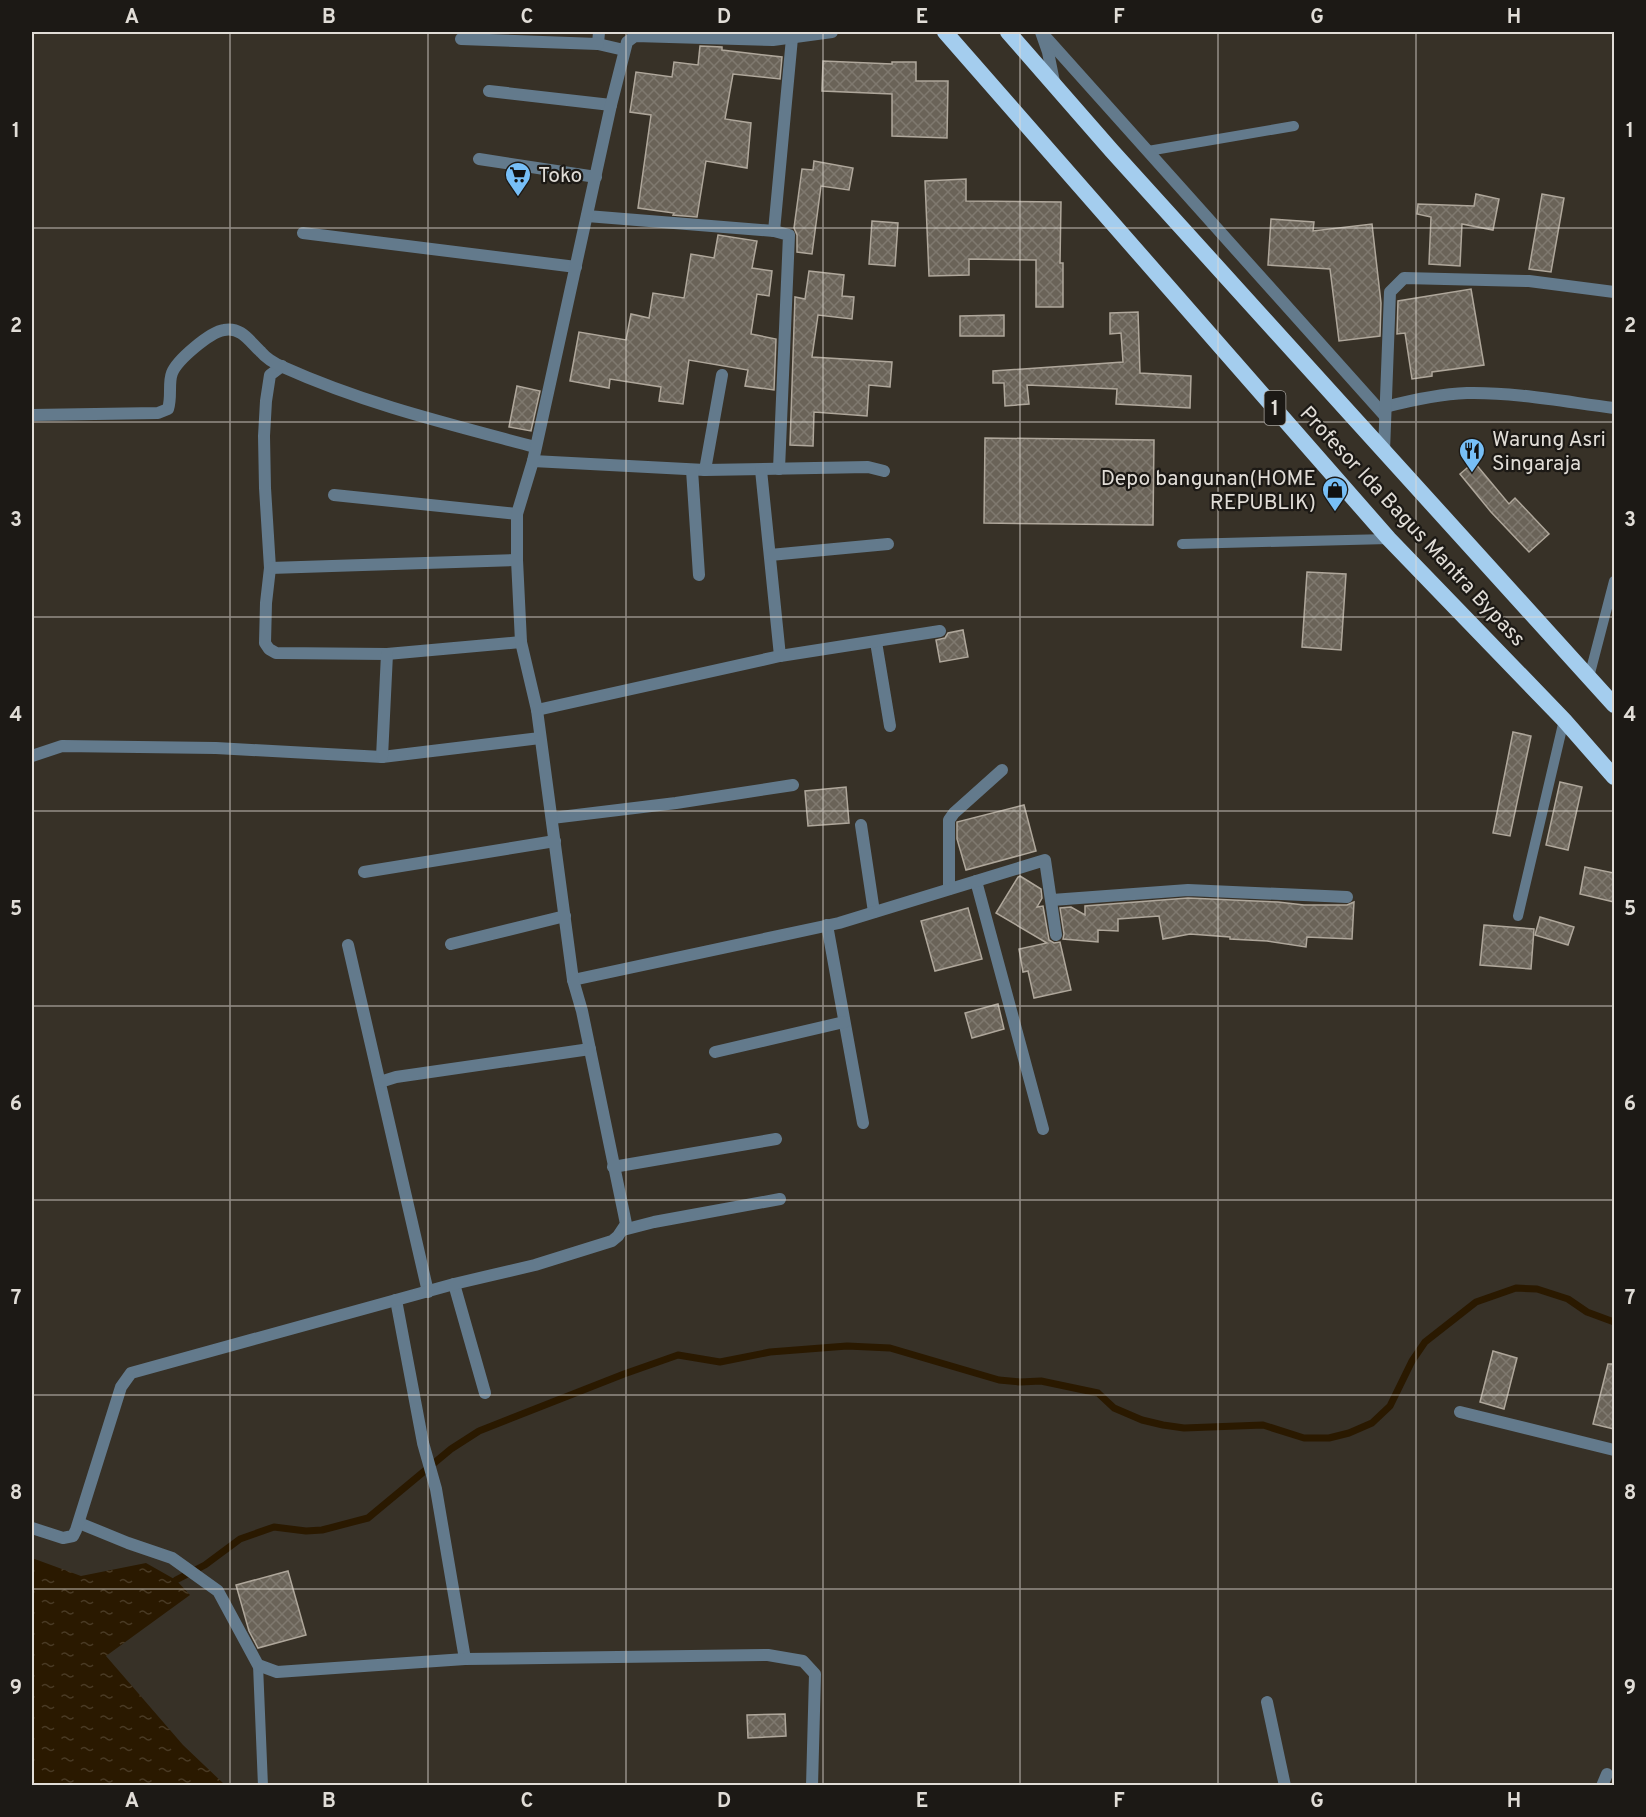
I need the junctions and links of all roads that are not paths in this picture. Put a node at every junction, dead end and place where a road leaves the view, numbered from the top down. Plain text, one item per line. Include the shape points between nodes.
1 (832, 32) edge
2 (945, 32) edge
3 (1008, 32) edge
4 (1041, 32) edge
5 (635, 34) edge
6 (720, 36) edge
7 (598, 38) edge
8 (792, 38) junction
9 (461, 39) dead end
10 (624, 50) junction
11 (1054, 85) junction
12 (489, 91) dead end
13 (610, 105) junction
14 (1294, 126) dead end
15 (1148, 151) junction
16 (479, 159) dead end
17 (596, 177) junction
18 (588, 216) junction
19 (774, 231) junction
20 (303, 233) dead end
21 (576, 267) junction
22 (1614, 292) edge
23 (282, 366) junction
24 (722, 375) dead end
25 (1614, 408) edge
26 (1385, 411) junction
27 (32, 415) edge
28 (536, 447) junction
29 (1384, 451) junction
30 (533, 461) junction
31 (779, 469) junction
32 (698, 470) junction
33 (761, 470) junction
34 (884, 471) dead end
35 (333, 495) dead end
36 (517, 514) junction
37 (1389, 539) junction
38 (888, 544) dead end
39 (1182, 544) dead end
40 (770, 555) junction
41 (517, 560) junction
42 (270, 568) junction
43 (699, 575) dead end
44 (1614, 581) edge
45 (940, 631) dead end
46 (521, 642) junction
47 (876, 642) junction
48 (387, 654) junction
49 (780, 656) junction
50 (1589, 677) junction
51 (1614, 705) edge
52 (537, 710) junction
53 (1564, 720) junction
54 (890, 726) dead end
55 (540, 738) junction
56 (32, 756) edge
57 (382, 757) junction
58 (1002, 770) dead end
59 (1614, 777) edge
60 (793, 785) dead end
61 (552, 818) junction
62 (861, 825) dead end
63 (555, 841) junction
64 (364, 872) dead end
65 (976, 881) junction
66 (949, 889) junction
67 (1347, 897) dead end
68 (1052, 900) junction
69 (874, 912) junction
70 (564, 916) junction
71 (1518, 916) dead end
72 (827, 926) junction
73 (1056, 935) dead end
74 (451, 944) dead end
75 (348, 945) dead end
76 (573, 980) junction
77 (844, 1022) junction
78 (590, 1049) junction
79 (716, 1052) dead end
80 (380, 1082) junction
81 (863, 1123) dead end
82 (1043, 1129) dead end
83 (776, 1139) dead end
84 (613, 1167) junction
85 (780, 1199) dead end
86 (623, 1230) junction
87 (454, 1284) junction
88 (428, 1292) junction
89 (396, 1300) junction
90 (485, 1393) dead end
91 (1460, 1412) dead end
92 (1614, 1450) edge
93 (79, 1523) junction
94 (32, 1528) edge
95 (465, 1659) junction
96 (258, 1665) junction
97 (1268, 1702) dead end
98 (263, 1785) edge
99 (812, 1785) edge
100 (1286, 1785) edge

1 - 8 street
2 - 37 highway, Profesor Ida Bagus Mantra Bypass / 1
3 - 11 highway, Profesor Ida Bagus Mantra Bypass
4 - 11 street
4 - 15 street
5 - 6 street
5 - 10 street
6 - 8 street
7 - 9 street
7 - 10 street
8 - 19 street
10 - 13 street
11 - 29 highway, Profesor Ida Bagus Mantra Bypass
12 - 13 street
13 - 17 street
14 - 15 lane
15 - 26 street
16 - 17 street
17 - 18 street
18 - 19 street
18 - 21 street
19 - 31 street via 790,237
20 - 21 street
21 - 28 street
22 - 26 street via 1529,281 1404,278 1390,292
23 - 27 street via 261,353 241,332 223,330 202,341 177,364 171,374 168,409 158,413
23 - 28 street via 386,407
23 - 42 street via 270,375 266,401 265,488
24 - 32 street
25 - 26 street via 1468,393 1417,399
26 - 29 street
28 - 30 street
29 - 50 highway, Profesor Ida Bagus Mantra Bypass
30 - 32 street
30 - 36 street
31 - 33 street
31 - 34 street via 868,467
32 - 33 street
32 - 43 street
33 - 40 street
35 - 36 street
36 - 41 street
37 - 39 lane
37 - 53 highway, Profesor Ida Bagus Mantra Bypass / 1
38 - 40 street
40 - 49 street
41 - 42 street
41 - 46 street
42 - 48 street via 265,643 269,649 276,653
44 - 50 lane
45 - 47 street
46 - 48 street
46 - 52 street
47 - 49 street
47 - 54 street
48 - 57 street
49 - 52 street
50 - 51 highway, Profesor Ida Bagus Mantra Bypass
52 - 55 street
53 - 59 highway, Profesor Ida Bagus Mantra Bypass / 1
53 - 71 lane
55 - 57 street
55 - 61 street
56 - 57 street via 62,746 216,748
58 - 66 street via 949,820
60 - 61 street
61 - 63 street
62 - 69 street
63 - 64 street
63 - 70 street
65 - 66 street
65 - 68 street via 1045,860
65 - 82 street
66 - 69 street
67 - 68 street via 1188,890
68 - 73 street
69 - 72 street
70 - 74 street
70 - 76 street
72 - 76 street
72 - 77 street
75 - 80 street
76 - 78 street
77 - 79 street
77 - 81 street
78 - 80 street
78 - 84 street
80 - 88 street
83 - 84 street
84 - 86 street via 626,1224
85 - 86 street
86 - 87 street via 612,1241
87 - 88 street
87 - 90 street
88 - 89 street
89 - 93 street via 131,1373 121,1387
89 - 95 street via 423,1443 436,1489
91 - 92 street
93 - 94 street via 73,1536 63,1538
93 - 96 street via 172,1558 218,1591
95 - 96 street via 283,1672
95 - 99 street via 768,1655 803,1661 815,1674
96 - 98 lane
97 - 100 street

